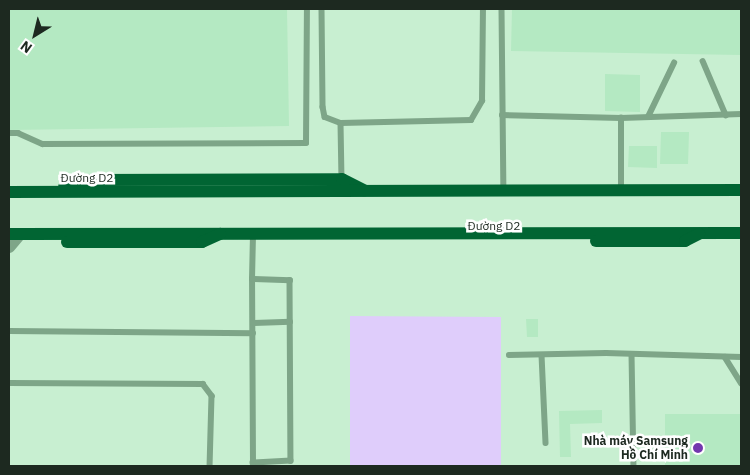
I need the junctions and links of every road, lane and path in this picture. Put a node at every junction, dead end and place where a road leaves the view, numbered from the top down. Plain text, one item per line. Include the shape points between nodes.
1 (307, 9) edge
2 (322, 9) edge
3 (483, 9) edge
4 (502, 9) edge
5 (703, 61) dead end
6 (674, 63) dead end
7 (502, 114) junction
8 (741, 114) edge
9 (726, 115) junction
10 (648, 117) junction
11 (621, 118) junction
12 (341, 123) junction
13 (9, 133) edge
14 (342, 179) junction
15 (621, 188) junction
16 (504, 189) junction
17 (741, 190) edge
18 (9, 192) edge
19 (45, 192) junction
20 (368, 192) junction
21 (253, 232) junction
22 (741, 232) edge
23 (15, 234) edge
24 (9, 247) edge
25 (252, 279) junction
26 (290, 322) junction
27 (253, 324) junction
28 (9, 331) edge
29 (253, 333) junction
30 (632, 354) junction
31 (508, 355) dead end
32 (542, 355) junction
33 (725, 357) junction
34 (741, 357) edge
35 (9, 382) edge
36 (741, 383) edge
37 (546, 443) dead end
38 (210, 466) edge
39 (634, 466) edge

1 - 13 lane via 306,143 43,144 18,133
2 - 12 lane via 323,107 325,117
3 - 12 lane via 482,101 471,120
4 - 7 lane
5 - 9 lane
6 - 10 lane
7 - 11 lane
7 - 16 lane
8 - 9 lane
9 - 10 lane
10 - 11 lane
11 - 15 lane
12 - 14 lane
14 - 19 main road, Đường D2 via 92,180
14 - 20 main road, Đường D2
15 - 16 main road, Đường D2
15 - 17 main road, Đường D2
16 - 20 main road, Đường D2
18 - 19 main road, Đường D2
19 - 20 main road, Đường D2
21 - 22 main road, Đường D2
21 - 23 main road, Đường D2
21 - 25 lane
23 - 24 street
25 - 26 lane via 290,280
25 - 27 lane
26 - 27 lane
26 - 29 lane via 291,461 254,463
27 - 29 lane
28 - 29 lane
30 - 32 lane
30 - 33 lane
30 - 39 lane
31 - 32 lane
32 - 37 lane
33 - 34 lane
33 - 36 lane
35 - 38 lane via 203,384 212,396

